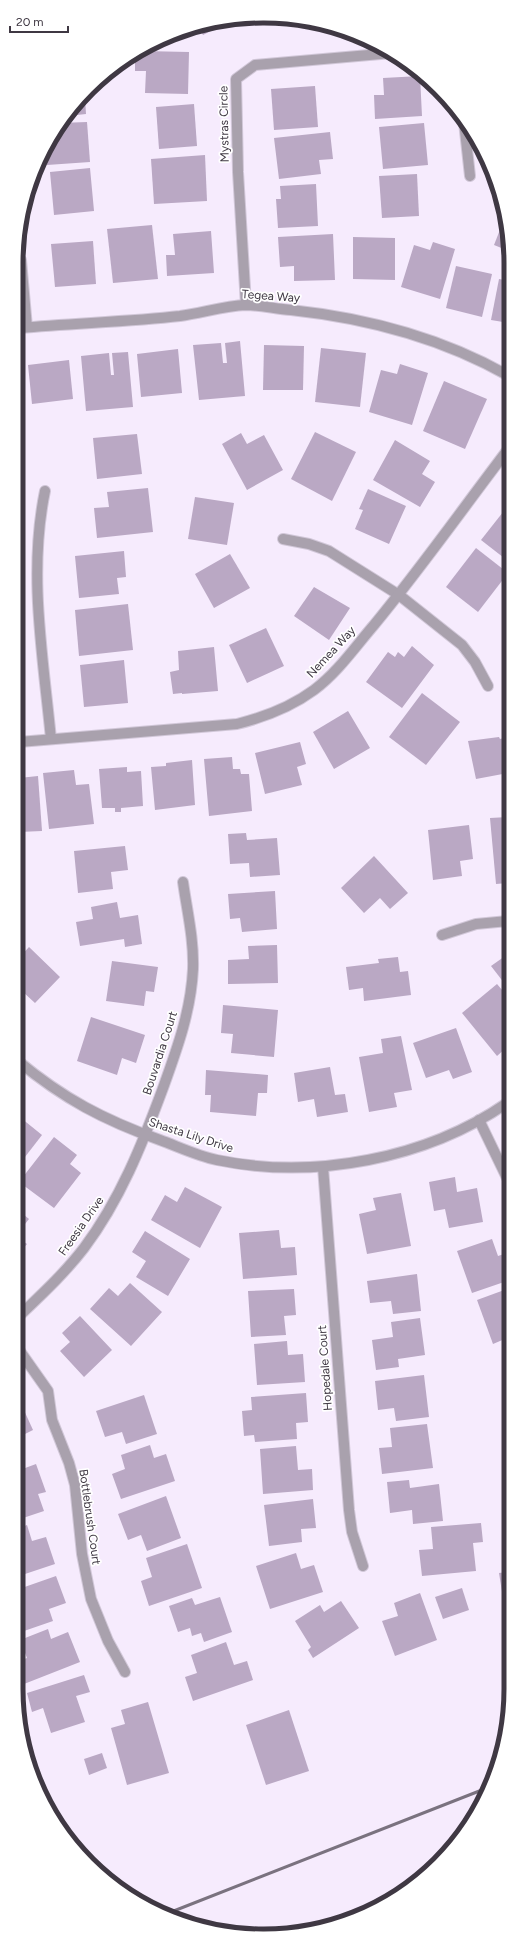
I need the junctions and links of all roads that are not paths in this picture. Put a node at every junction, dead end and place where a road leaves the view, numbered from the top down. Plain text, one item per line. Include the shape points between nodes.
1 (382, 54) edge
2 (465, 133) edge
3 (470, 176) dead end
4 (23, 305) edge
5 (246, 305) junction
6 (24, 327) edge
7 (504, 374) edge
8 (504, 453) edge
9 (45, 491) dead end
10 (282, 539) dead end
11 (399, 594) junction
12 (488, 686) dead end
13 (51, 739) junction
14 (23, 742) edge
15 (183, 882) dead end
16 (504, 921) edge
17 (442, 935) dead end
18 (23, 1065) edge
19 (504, 1105) edge
20 (479, 1120) junction
21 (145, 1135) junction
22 (323, 1167) junction
23 (504, 1172) edge
24 (23, 1312) edge
25 (23, 1356) edge
26 (363, 1566) dead end
27 (125, 1672) dead end

1 - 5 street, Mystras Circle via 255,65 236,79 238,172
2 - 3 street
4 - 6 street
5 - 6 street, Tegea Way via 180,316
5 - 7 street, Tegea Way via 328,314 402,331 472,358
8 - 11 street, Nemea Way
9 - 13 street via 37,539 36,588
10 - 11 street via 330,551
11 - 12 street via 462,645
11 - 13 street, Nemea Way via 331,675 315,689 278,711 237,724
13 - 14 street, Nemea Way
15 - 21 street, Bouvardia Court via 192,946 191,990 182,1034
16 - 17 street via 476,924
18 - 21 street, Shasta Lily Drive via 77,1104
19 - 20 street, Shasta Lily Drive
20 - 22 street, Shasta Lily Drive via 410,1149 370,1160
20 - 23 street
21 - 22 street, Shasta Lily Drive via 215,1160 290,1168
21 - 24 street, Freesia Drive via 133,1166 108,1212 84,1248 54,1283
22 - 26 street, Hopedale Court via 349,1510 352,1532
25 - 27 street, Bottlebrush Court via 48,1391 52,1420 75,1485 82,1554 91,1599 108,1642

